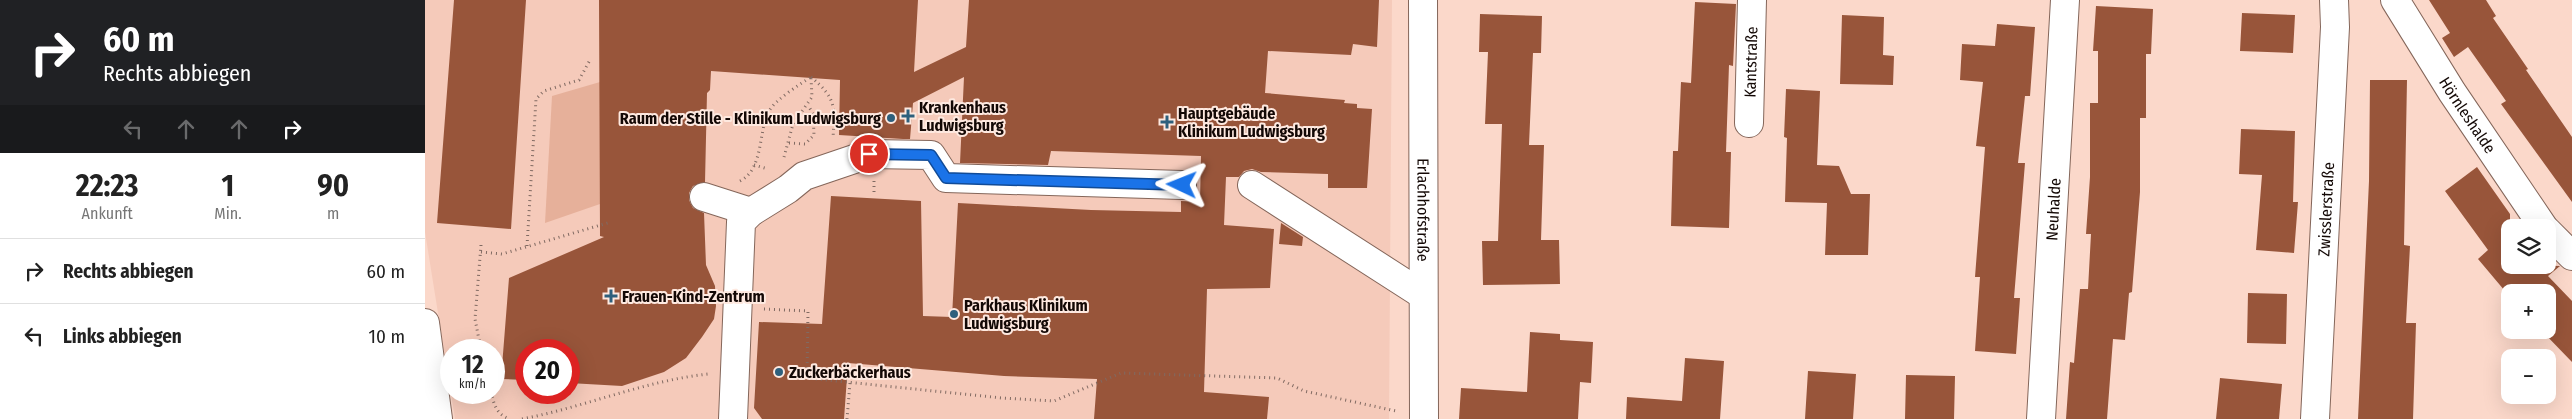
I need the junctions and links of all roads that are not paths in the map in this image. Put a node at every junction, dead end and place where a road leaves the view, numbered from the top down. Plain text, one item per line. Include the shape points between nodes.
1 (1423, 0) edge
2 (1752, 0) edge
3 (2065, 0) edge
4 (2334, 0) edge
5 (2395, 0) edge
6 (1749, 123) dead end
7 (1182, 185) dead end
8 (1251, 186) dead end
9 (704, 197) dead end
10 (751, 212) junction
11 (2538, 219) edge
12 (2556, 240) edge
13 (2572, 256) edge
14 (1423, 295) junction
15 (425, 323) edge
16 (438, 419) edge
17 (733, 419) edge
18 (1423, 419) edge
19 (2041, 419) edge
20 (2315, 419) edge

1 - 14 street, Erlachhofstraße
2 - 6 street, Kantstraße
3 - 19 street, Neuhalde
4 - 20 street, Zwisslerstraße
5 - 11 street, Hörnleshalde
7 - 10 street via 946,178 931,155 869,154 804,176
8 - 14 street
9 - 10 street
10 - 17 street via 741,222
12 - 13 street
14 - 18 street, Erlachhofstraße
15 - 16 street

